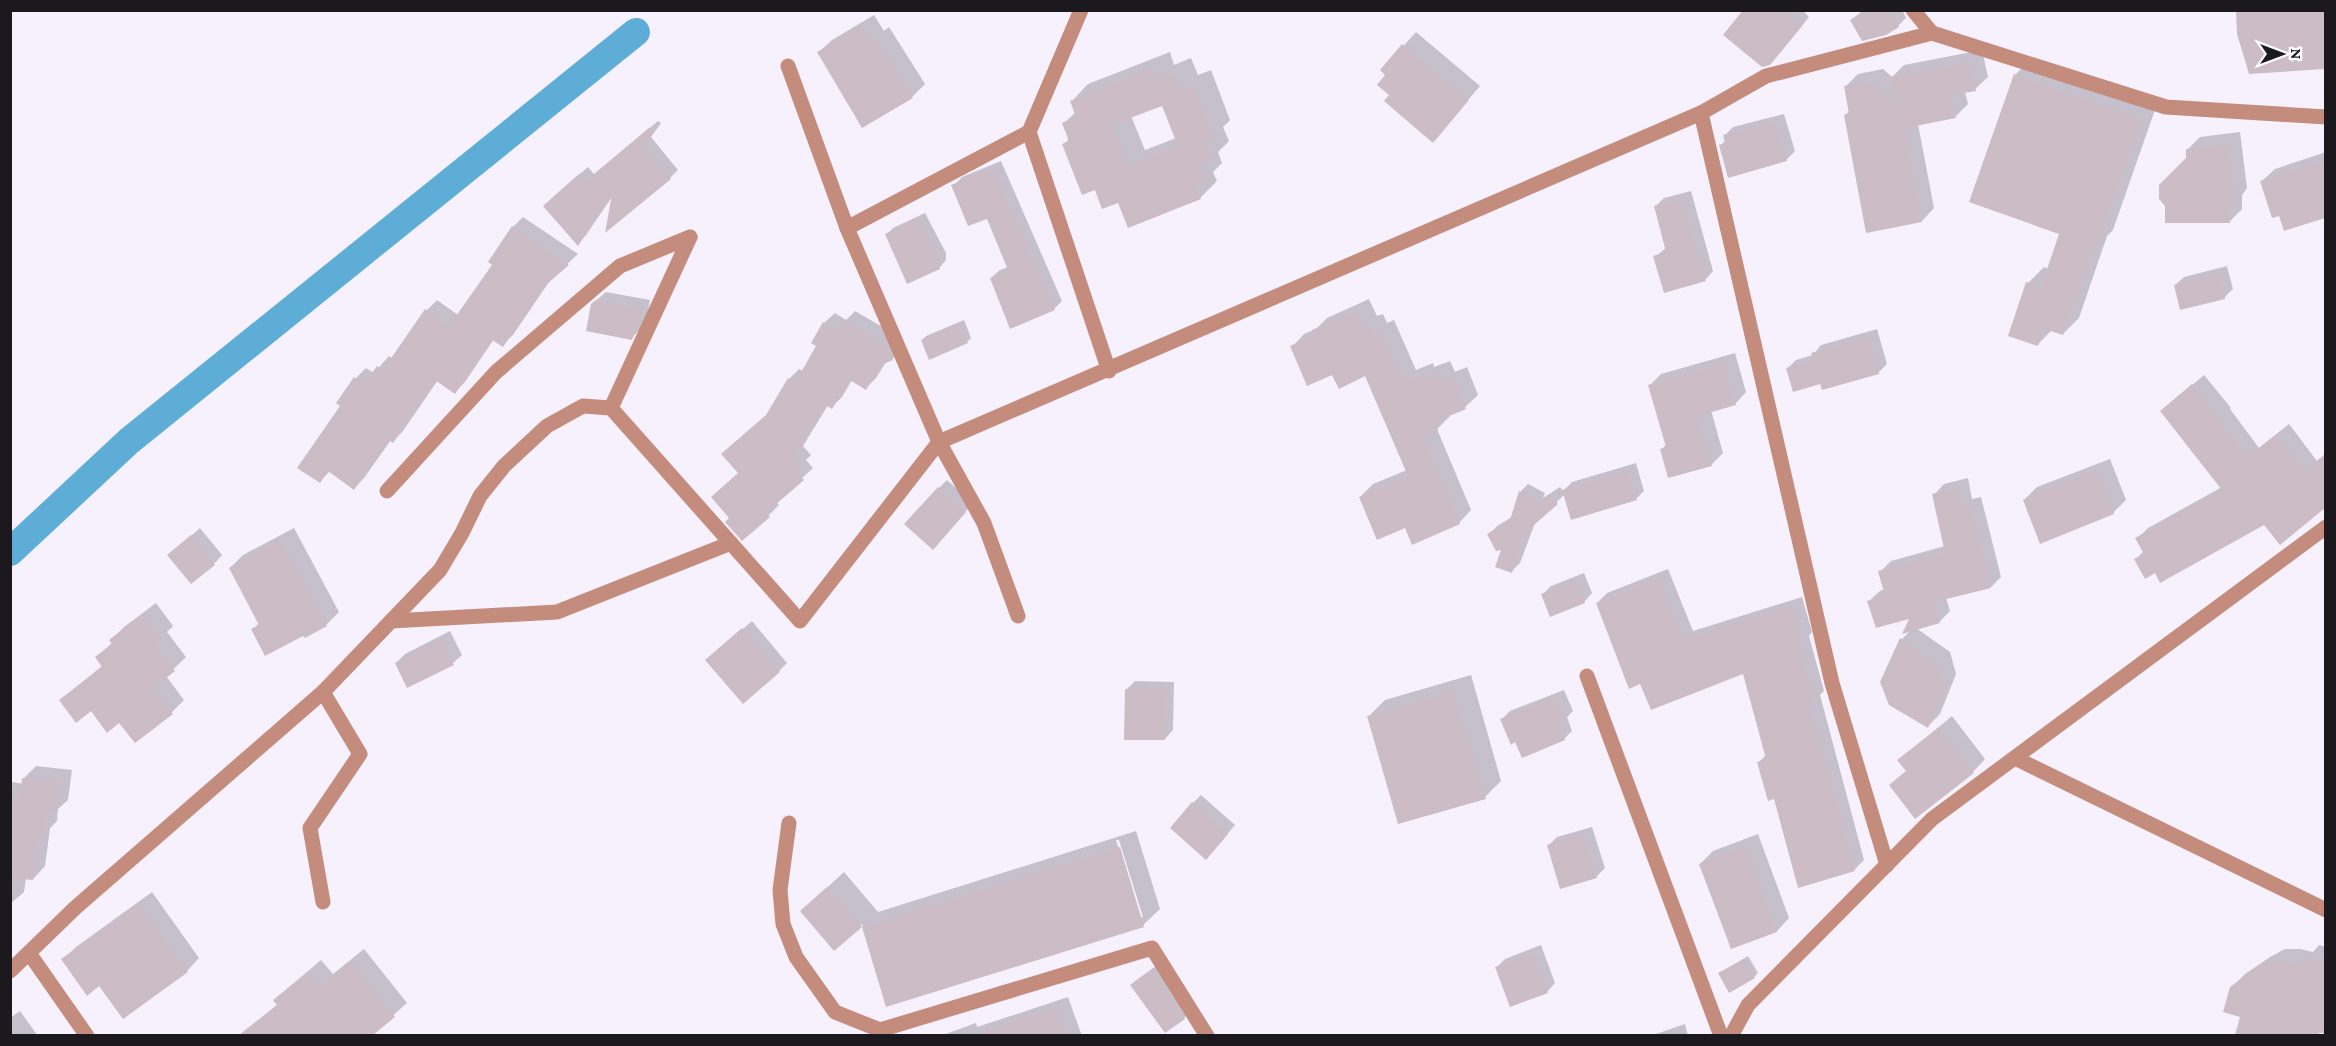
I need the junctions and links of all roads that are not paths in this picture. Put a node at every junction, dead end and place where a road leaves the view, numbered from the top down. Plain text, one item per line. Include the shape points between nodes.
1 (1081, 10) edge
2 (1913, 10) edge
3 (1932, 33) junction
4 (788, 66) dead end
5 (1701, 113) junction
6 (2325, 117) edge
7 (1029, 132) junction
8 (847, 228) junction
9 (1109, 371) junction
10 (611, 408) junction
11 (939, 442) junction
12 (387, 491) dead end
13 (2325, 527) edge
14 (731, 543) junction
15 (1017, 616) dead end
16 (390, 621) junction
17 (1587, 676) dead end
18 (323, 692) junction
19 (2015, 758) junction
20 (789, 823) dead end
21 (1887, 866) junction
22 (323, 902) dead end
23 (2325, 910) edge
24 (29, 953) junction
25 (10, 971) edge
26 (87, 1035) edge
27 (1207, 1035) edge
28 (1721, 1035) edge
29 (1731, 1035) edge

1 - 7 street
2 - 3 street
3 - 5 street via 1766,76
3 - 6 street via 2166,107
4 - 8 street
5 - 9 street
5 - 21 street via 1833,683
7 - 8 street
7 - 9 street
8 - 11 street
9 - 11 street
10 - 12 street via 690,237 620,266 496,372
10 - 14 street
10 - 16 street via 583,406 547,426 504,466 480,496 440,570
11 - 14 street via 800,621
11 - 15 street via 984,523
13 - 19 street
14 - 16 street via 557,612
16 - 18 street
17 - 28 street
18 - 22 street via 360,754 310,828
18 - 24 street via 75,908
19 - 21 street via 1932,819
19 - 23 street
20 - 27 street via 780,890 783,924 796,957 835,1012 880,1030 1152,948
21 - 29 street via 1748,1005
24 - 25 street
24 - 26 street

